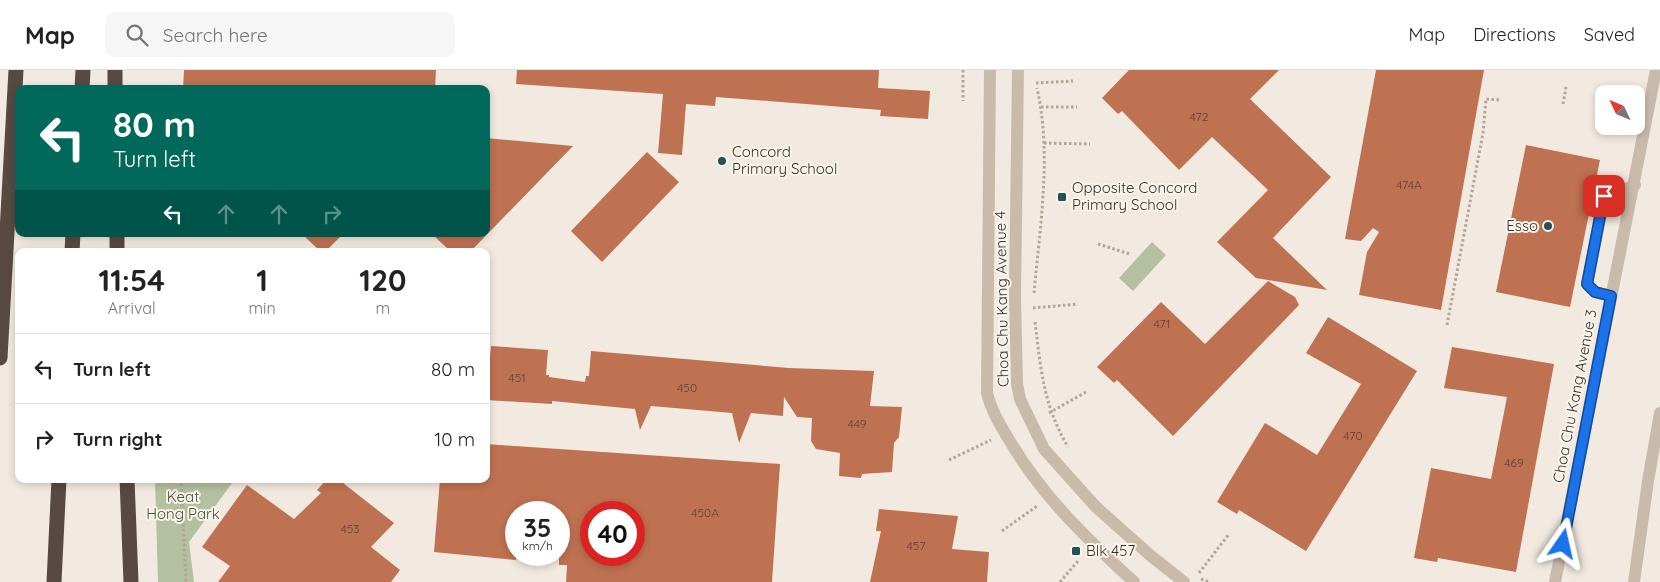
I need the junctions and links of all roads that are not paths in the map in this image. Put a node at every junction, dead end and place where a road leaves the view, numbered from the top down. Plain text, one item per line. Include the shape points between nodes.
1 (16, 70) edge
2 (83, 70) edge
3 (115, 70) edge
4 (990, 70) edge
5 (1018, 70) edge
6 (1656, 70) edge
7 (15, 85) edge
8 (82, 85) edge
9 (115, 85) edge
10 (15, 88) edge
11 (1635, 184) junction
12 (1611, 296) junction
13 (0, 358) edge
14 (1660, 413) edge
15 (59, 483) edge
16 (127, 483) edge
17 (54, 582) edge
18 (131, 582) edge
19 (1134, 582) edge
20 (1184, 582) edge
21 (1555, 582) edge
22 (1634, 582) edge

1 - 7 highway
2 - 8 highway
3 - 9 highway
4 - 19 street, Choa Chu Kang Avenue 4 via 987,393 990,408 1025,468 1075,528
5 - 20 street, Choa Chu Kang Avenue 4 via 1016,296 1020,398 1044,449 1096,507
6 - 11 street, Choa Chu Kang Avenue 3
10 - 13 highway
11 - 12 street, Choa Chu Kang Avenue 3
11 - 12 street via 1604,198 1587,284 1595,292
12 - 21 street, Choa Chu Kang Avenue 3
14 - 22 street
15 - 17 highway
16 - 18 highway

